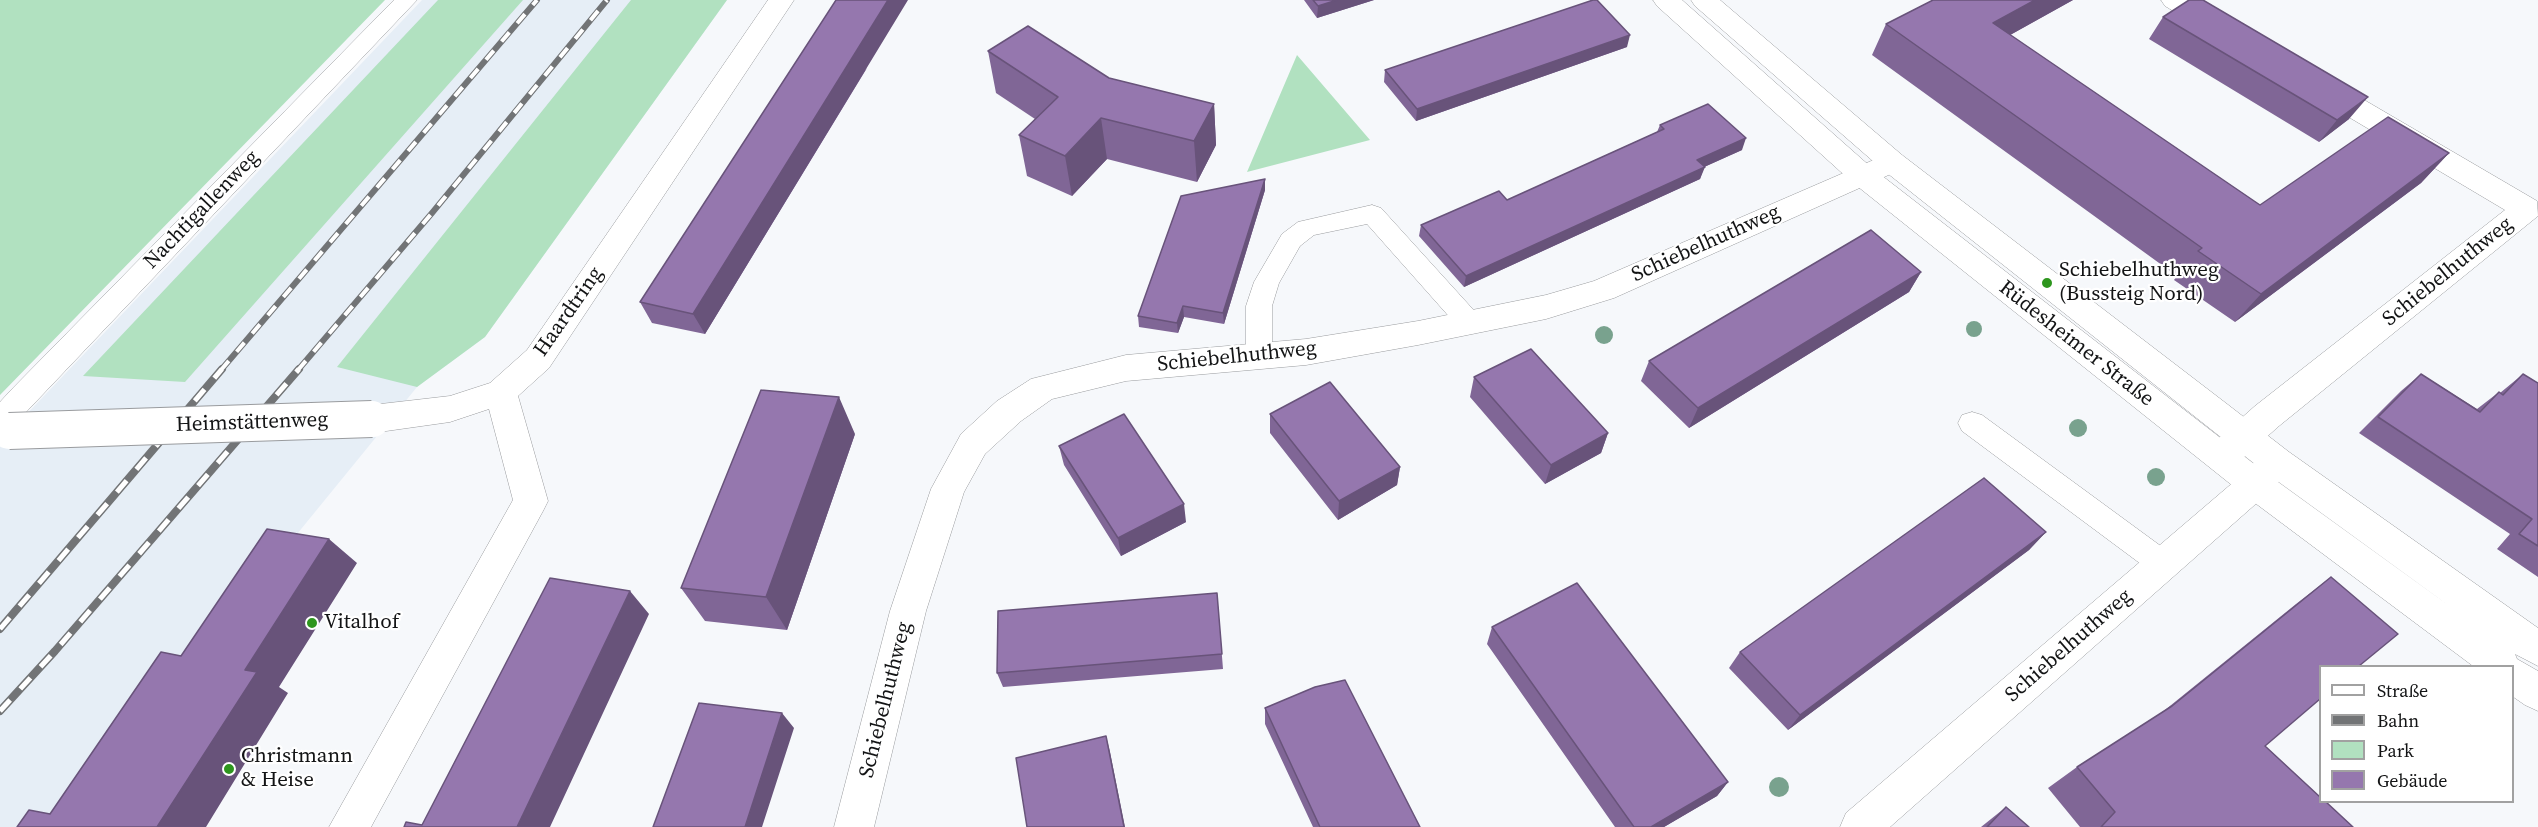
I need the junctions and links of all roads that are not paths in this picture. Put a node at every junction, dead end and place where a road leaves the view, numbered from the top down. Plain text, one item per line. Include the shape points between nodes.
1 (406, 0) edge
2 (781, 0) edge
3 (1666, 0) edge
4 (1704, 0) edge
5 (2175, 0) edge
6 (2245, 42) edge
7 (2295, 72) edge
8 (1892, 162) junction
9 (1862, 175) junction
10 (1470, 323) junction
11 (1259, 355) junction
12 (501, 392) junction
13 (1972, 423) dead end
14 (3, 428) edge
15 (2232, 447) junction
16 (2266, 473) junction
17 (2163, 564) junction
18 (2538, 649) edge
19 (2501, 665) edge
20 (2514, 675) edge
21 (2538, 693) edge
22 (349, 827) edge
23 (855, 827) edge
24 (1860, 827) edge

1 - 14 lane, Nachtigallenweg
2 - 12 street, Haardtring via 538,359
3 - 9 street, Rüdesheimer Straße
4 - 8 street, Rüdesheimer Straße
5 - 6 street
7 - 15 street, Schiebelhuthweg via 2527,209
8 - 9 street, Schiebelhuthweg
8 - 15 street, Rüdesheimer Straße
9 - 10 street, Schiebelhuthweg via 1603,290
9 - 15 street, Rüdesheimer Straße
10 - 11 street, Schiebelhuthweg via 1306,351
10 - 11 lane via 1372,214 1307,228 1291,240 1267,282 1259,306
11 - 23 street, Schiebelhuthweg via 1126,368 1043,388 1009,411 973,444 948,489 908,611
12 - 14 street, Heimstättenweg, bridge via 450,409 372,419
12 - 22 street via 531,501
13 - 17 lane
15 - 16 street, Rüdesheimer Straße
16 - 17 street, Schiebelhuthweg
16 - 18 street, Rüdesheimer Straße
16 - 19 street, Rüdesheimer Straße
17 - 24 street, Schiebelhuthweg
20 - 21 street

